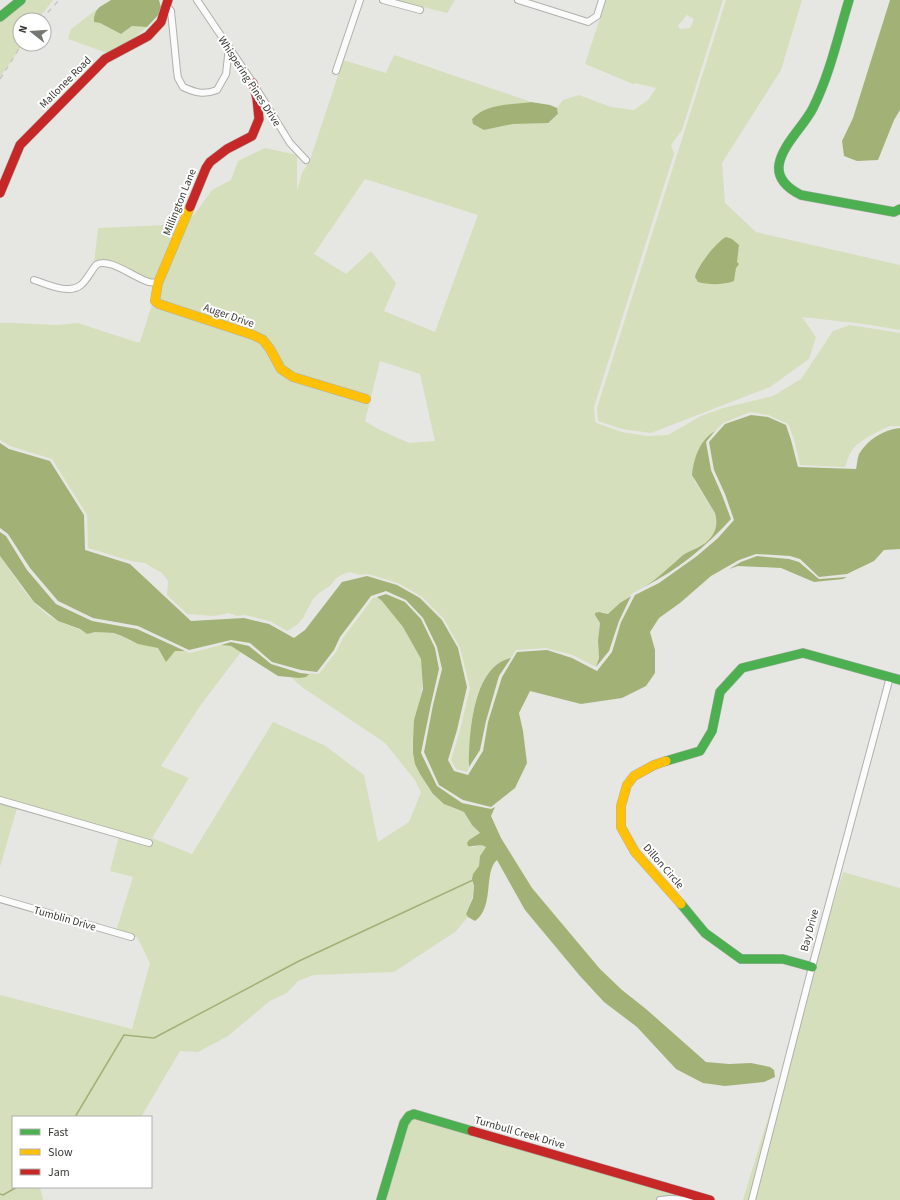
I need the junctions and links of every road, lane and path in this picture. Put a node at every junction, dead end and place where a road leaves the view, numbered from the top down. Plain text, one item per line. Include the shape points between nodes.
1 (21, 0) edge
2 (197, 0) edge
3 (360, 0) edge
4 (383, 0) edge
5 (518, 0) edge
6 (602, 0) edge
7 (848, 0) edge
8 (167, 3) edge
9 (420, 10) dead end
10 (0, 17) edge
11 (229, 47) junction
12 (336, 72) dead end
13 (253, 83) junction
14 (306, 160) dead end
15 (0, 193) edge
16 (900, 209) edge
17 (34, 280) dead end
18 (158, 283) junction
19 (366, 399) dead end
20 (890, 677) junction
21 (900, 680) edge
22 (0, 800) edge
23 (149, 843) dead end
24 (0, 899) edge
25 (131, 937) dead end
26 (812, 967) junction
27 (381, 1200) edge
28 (660, 1200) edge
29 (702, 1200) edge
30 (710, 1200) edge
31 (752, 1200) edge

1 - 10 street
2 - 11 street, Whispering Pines Drive
3 - 12 street
4 - 9 street
5 - 6 street via 588,22 598,16
7 - 16 street via 826,78 803,125 782,154 780,175 790,190 801,195 894,212
8 - 11 street via 171,11 178,78 183,87 196,93 217,90 226,74
8 - 15 street, Mallonee Road via 161,22 148,36 105,59 20,145
11 - 13 street, Whispering Pines Drive
13 - 14 street, Whispering Pines Drive via 290,143
13 - 18 street, Millington Lane via 259,119 252,136 220,154 206,168
17 - 18 street via 66,290 75,288 81,285 96,265 105,262 149,282
18 - 19 street, Auger Drive via 155,301 159,304 253,335 263,340 281,369 293,377
20 - 21 street
20 - 26 street, Bay Drive
20 - 26 street, Dillon Circle via 803,653 742,668 720,692 712,731 700,751 654,764 634,776 627,785 623,798 621,827 635,852 705,932 741,958 783,959
22 - 23 street
24 - 25 street, Tumblin Drive
26 - 31 street, Bay Drive
27 - 30 street, Turnbull Creek Drive via 404,1123 407,1117 414,1114
28 - 29 street

